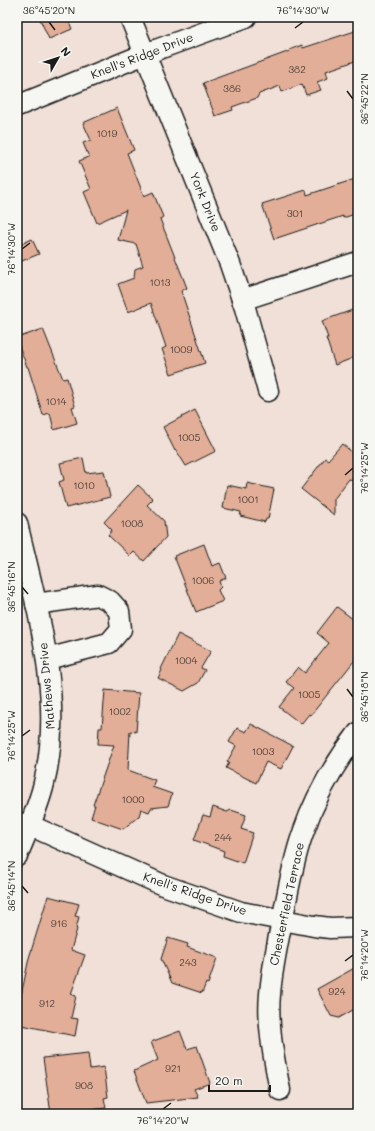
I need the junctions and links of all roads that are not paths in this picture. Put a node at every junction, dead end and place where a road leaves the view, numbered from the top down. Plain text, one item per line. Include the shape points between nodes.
1 (130, 17) edge
2 (246, 17) edge
3 (145, 54) junction
4 (17, 106) edge
5 (358, 262) edge
6 (242, 300) junction
7 (268, 391) dead end
8 (17, 523) edge
9 (36, 604) junction
10 (47, 659) junction
11 (358, 733) edge
12 (23, 824) edge
13 (17, 856) edge
14 (282, 920) junction
15 (358, 927) edge
16 (280, 1090) dead end

1 - 3 street, York Drive
2 - 3 street, Knell's Ridge Drive
3 - 4 street, Knell's Ridge Drive
3 - 6 street, York Drive via 230,264
5 - 6 street
6 - 7 street, York Drive
8 - 9 street, Mathews Drive
9 - 10 street, Mathews Drive
9 - 10 street via 98,595 110,601 118,612 121,629 109,643
10 - 12 street, Mathews Drive via 51,739 44,783
11 - 14 street, Chesterfield Terrace via 333,768 303,833
12 - 13 street, Mathews Drive
12 - 14 street, Knell's Ridge Drive via 163,885 241,912
14 - 15 street, Knell's Ridge Drive via 330,928
14 - 16 street, Chesterfield Terrace via 270,994 271,1041

